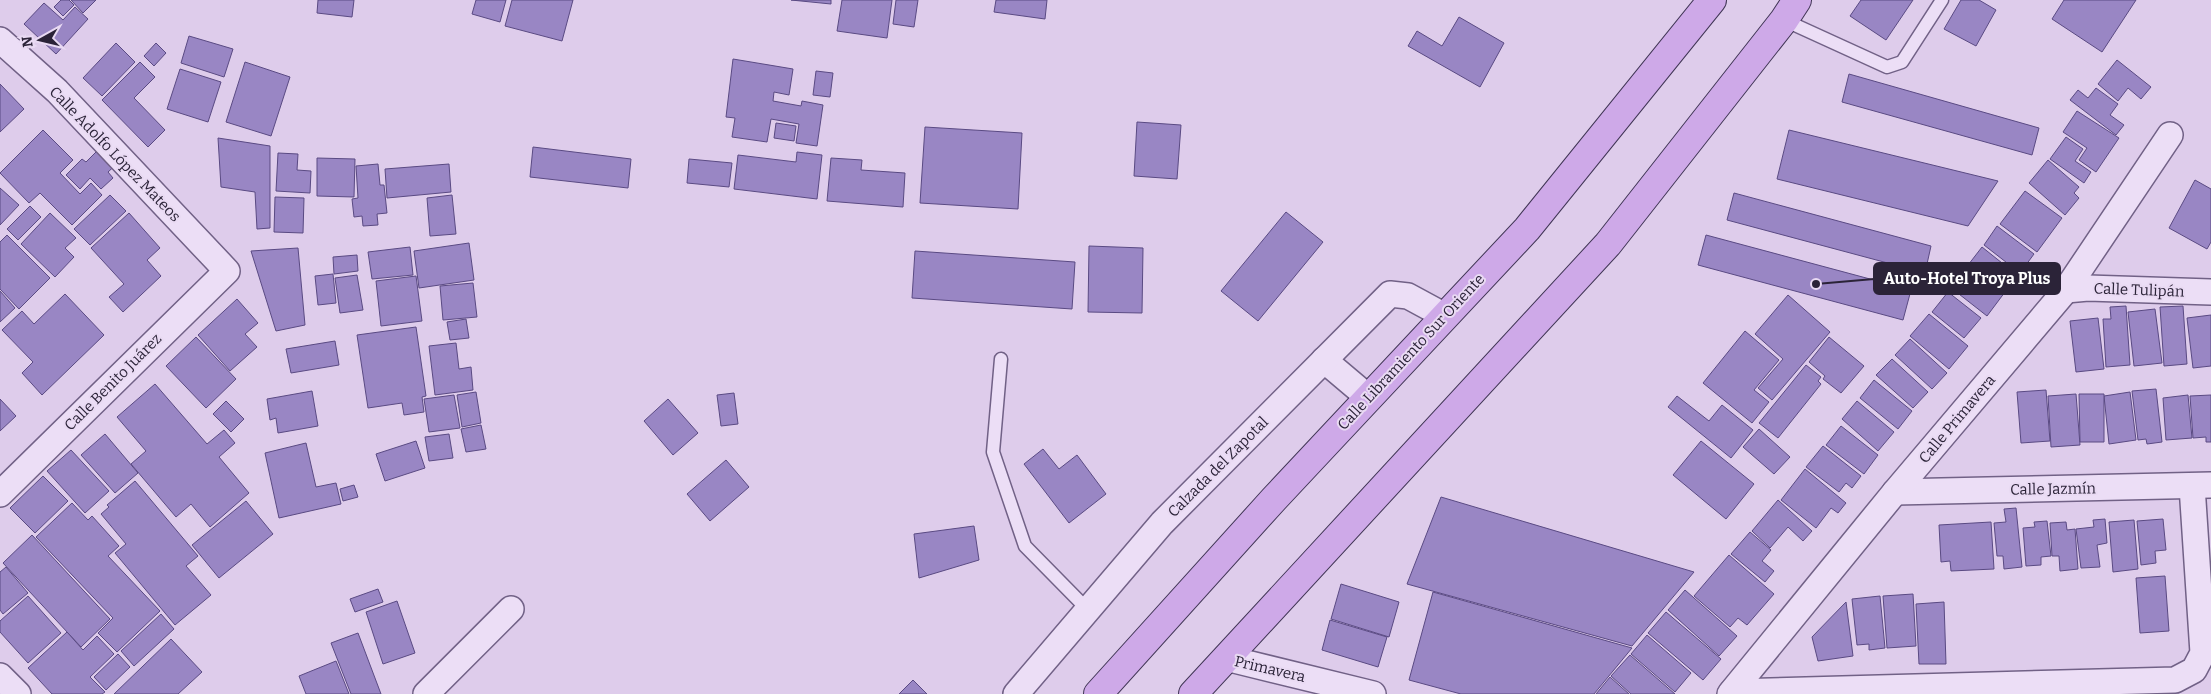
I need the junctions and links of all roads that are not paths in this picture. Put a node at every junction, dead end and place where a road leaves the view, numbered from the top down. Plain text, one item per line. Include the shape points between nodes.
1 (1712, 0) edge
2 (1942, 0) edge
3 (1791, 10) edge
4 (0, 40) edge
5 (2170, 135) dead end
6 (227, 271) joint
7 (2066, 290) junction
8 (2211, 292) edge
9 (1445, 316) junction
10 (1001, 359) dead end
11 (1324, 360) junction
12 (1369, 398) junction
13 (2201, 485) edge
14 (1895, 492) junction
15 (0, 494) edge
16 (512, 609) dead end
17 (1088, 610) junction
18 (1226, 658) junction
19 (0, 676) edge
20 (1731, 693) edge
21 (18, 694) edge
22 (426, 694) edge
23 (1016, 694) edge
24 (1098, 694) edge
25 (1193, 694) edge
26 (1373, 694) edge

1 - 9 main road, Calle Libramiento Sur Oriente via 1527,229
2 - 3 lane via 1902,62 1887,67
3 - 18 main road via 1608,244
4 - 6 street, Calle Adolfo López Mateos via 57,92
5 - 7 street, Calle Primavera
6 - 15 street, Calle Benito Juárez
7 - 8 street, Calle Tulipán
7 - 14 street, Calle Primavera
9 - 11 street, Calzada del Zapotal via 1408,296 1390,294
9 - 12 main road, Calle Libramiento Sur Oriente
10 - 17 lane via 993,452 1025,546
11 - 12 street
11 - 17 street, Calzada del Zapotal via 1162,523
12 - 24 main road, Calle Libramiento Sur Oriente
13 - 14 street, Calle Jazmín
13 - 20 street via 2203,653 2194,670 2175,680
14 - 20 street, Calle Primavera
16 - 22 street
17 - 23 street, Calzada del Zapotal
18 - 25 main road
18 - 26 street, Primavera
19 - 21 street

